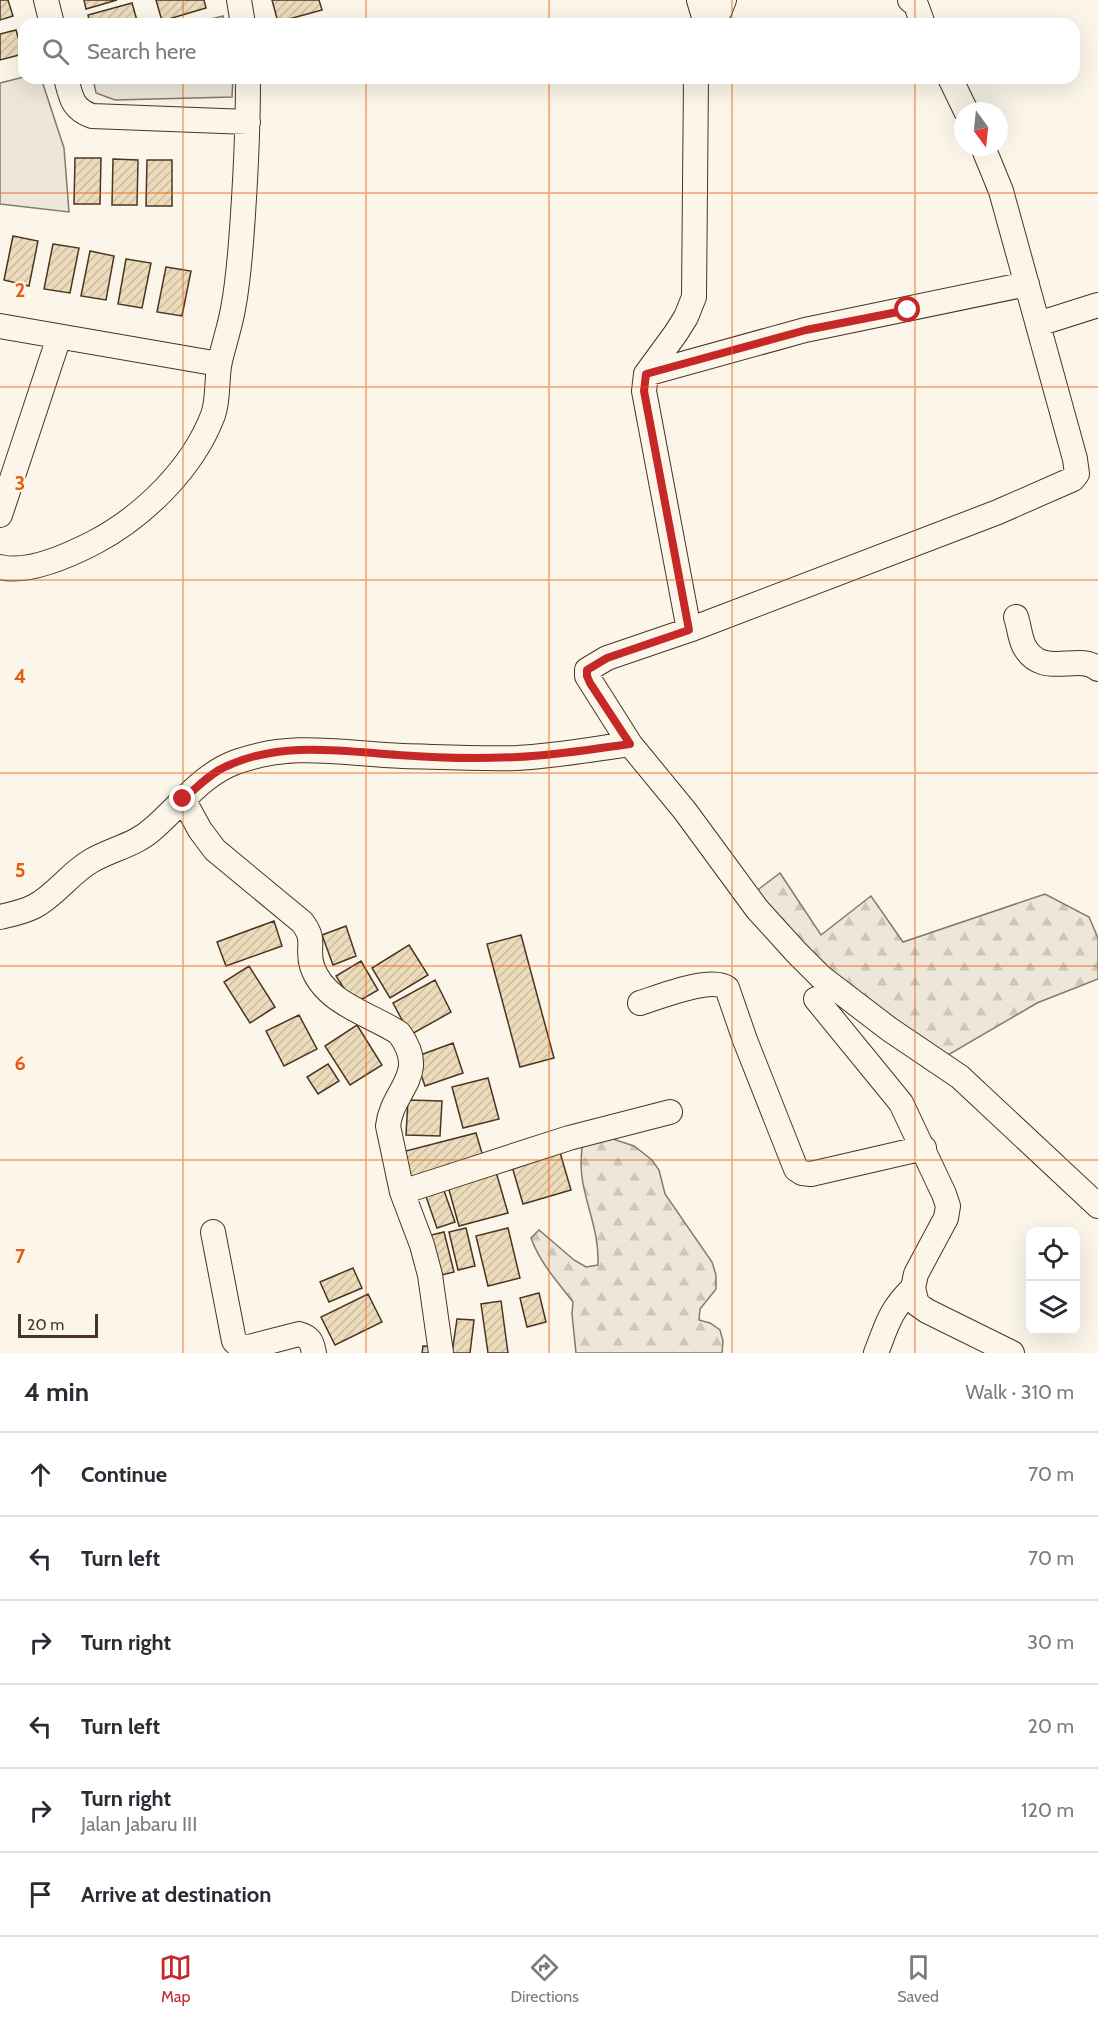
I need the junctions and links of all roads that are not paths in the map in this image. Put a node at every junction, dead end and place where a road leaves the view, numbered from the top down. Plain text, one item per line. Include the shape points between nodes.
1 (46, 0) edge
2 (239, 0) edge
3 (699, 0) edge
4 (724, 0) edge
5 (910, 0) edge
6 (50, 18) edge
7 (242, 18) edge
8 (706, 18) edge
9 (713, 18) edge
10 (921, 18) edge
11 (67, 84) edge
12 (248, 84) edge
13 (696, 84) edge
14 (953, 84) edge
15 (962, 102) edge
16 (248, 122) junction
17 (987, 156) edge
18 (1027, 284) junction
19 (1098, 305) edge
20 (1038, 324) junction
21 (0, 326) edge
22 (59, 337) junction
23 (219, 364) junction
24 (646, 374) junction
25 (0, 515) edge
26 (0, 567) edge
27 (1016, 617) dead end
28 (689, 630) junction
29 (1098, 669) edge
30 (630, 744) junction
31 (183, 799) junction
32 (0, 917) edge
33 (816, 999) dead end
34 (640, 1003) dead end
35 (670, 1112) dead end
36 (924, 1148) junction
37 (402, 1192) junction
38 (1098, 1206) edge
39 (213, 1232) dead end
40 (913, 1288) junction
41 (314, 1353) edge
42 (441, 1353) edge
43 (876, 1353) edge
44 (1012, 1353) edge

1 - 6 street
2 - 7 street
3 - 8 street
4 - 9 street
5 - 10 street
11 - 16 street via 80,112 92,116
12 - 16 street
13 - 24 street via 694,297 686,317
14 - 15 street
16 - 23 street via 234,308
17 - 18 street via 1002,191
18 - 20 street
18 - 24 street via 806,330
19 - 20 street
20 - 28 street via 1075,459 1077,474 1073,479 998,512
21 - 22 street
22 - 23 street
22 - 25 street
23 - 26 street via 210,422 183,466 146,508 76,552 23,567
24 - 28 street via 644,391
27 - 29 street via 1024,646 1040,661 1052,665 1086,664
28 - 30 street via 607,658 587,670 590,683
30 - 31 street via 517,758 400,756 323,749 275,752 225,766
30 - 38 street via 757,909 821,977 960,1077
31 - 32 street via 154,829 91,861 34,907
31 - 37 street via 215,850 308,929 311,964 329,991 399,1033 406,1042 412,1067 388,1126
33 - 36 street via 901,1103
34 - 36 street via 703,985 722,984 727,988 796,1169 802,1173 819,1173
35 - 37 street via 569,1138
36 - 40 street via 948,1206
37 - 42 street via 430,1275
39 - 41 street via 234,1341 249,1347 299,1334 312,1342
40 - 43 street via 898,1302
40 - 44 street via 917,1304 927,1311

